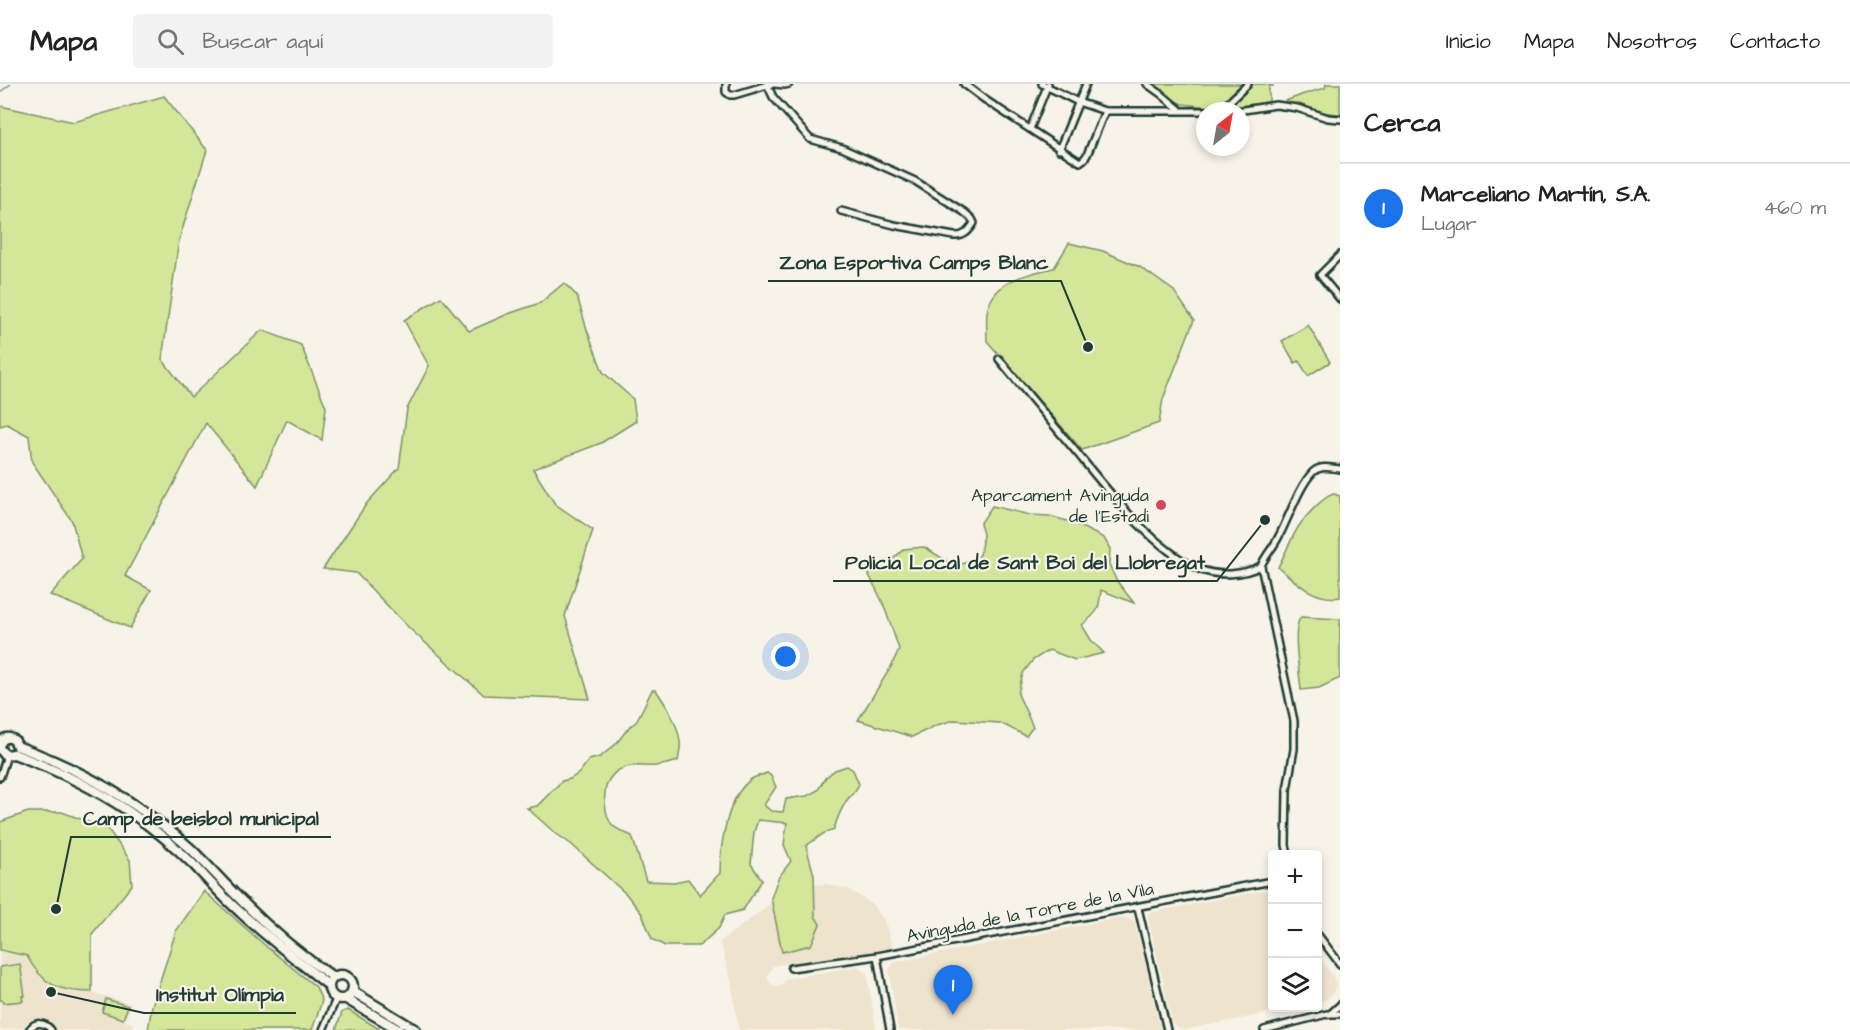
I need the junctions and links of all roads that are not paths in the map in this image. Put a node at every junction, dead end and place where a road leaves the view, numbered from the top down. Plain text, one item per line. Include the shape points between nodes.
1 (726, 84) edge
2 (770, 84) edge
3 (789, 84) edge
4 (964, 84) edge
5 (1086, 84) edge
6 (1147, 84) edge
7 (1248, 84) edge
8 (1046, 85) edge
9 (1078, 102) junction
10 (1229, 102) edge
11 (1250, 109) edge
12 (1179, 110) junction
13 (1196, 110) edge
14 (1105, 111) junction
15 (1340, 119) edge
16 (1030, 129) junction
17 (1059, 150) junction
18 (841, 210) dead end
19 (1340, 255) edge
20 (1340, 299) edge
21 (999, 359) dead end
22 (1340, 469) edge
23 (1261, 566) junction
24 (6, 747) edge
25 (0, 777) edge
26 (1287, 850) edge
27 (1268, 882) edge
28 (1138, 908) junction
29 (1322, 941) edge
30 (877, 956) junction
31 (1340, 964) edge
32 (791, 968) dead end
33 (331, 981) junction
34 (352, 991) junction
35 (336, 999) junction
36 (346, 999) junction
37 (1340, 1005) edge
38 (1330, 1014) junction
39 (1340, 1014) edge
40 (1340, 1020) edge
41 (28, 1030) edge
42 (51, 1030) edge
43 (323, 1030) edge
44 (399, 1030) edge
45 (416, 1030) edge
46 (890, 1030) edge
47 (1167, 1030) edge
48 (1264, 1030) edge

1 - 2 street via 726,92 734,95
2 - 3 street
2 - 18 street via 773,97 810,139 842,148 915,181 964,212 974,223 958,237 888,224
4 - 16 street
5 - 9 street
6 - 12 street
7 - 10 street
8 - 9 street
8 - 16 street
9 - 14 street
9 - 17 street
11 - 15 street via 1276,105
12 - 13 street
12 - 14 street
14 - 17 street via 1082,161
16 - 17 street
19 - 20 street via 1320,275
21 - 23 street via 1104,486 1157,542 1199,569 1216,573 1247,572
22 - 23 street via 1321,468 1313,472
23 - 26 street via 1294,721 1287,790
24 - 25 street
24 - 33 street via 130,812
27 - 28 street, Avinguda de la Torre de la Vila
28 - 30 street, Avinguda de la Torre de la Vila
28 - 47 street
29 - 31 street
30 - 32 street, Avinguda de la Torre de la Vila
30 - 46 street
33 - 34 street via 339,975 348,977
33 - 35 street via 330,993
34 - 36 street
34 - 45 street
35 - 36 street
35 - 43 street
36 - 44 street
37 - 38 street
38 - 39 street
38 - 40 street
38 - 48 street
41 - 42 street via 38,1023

